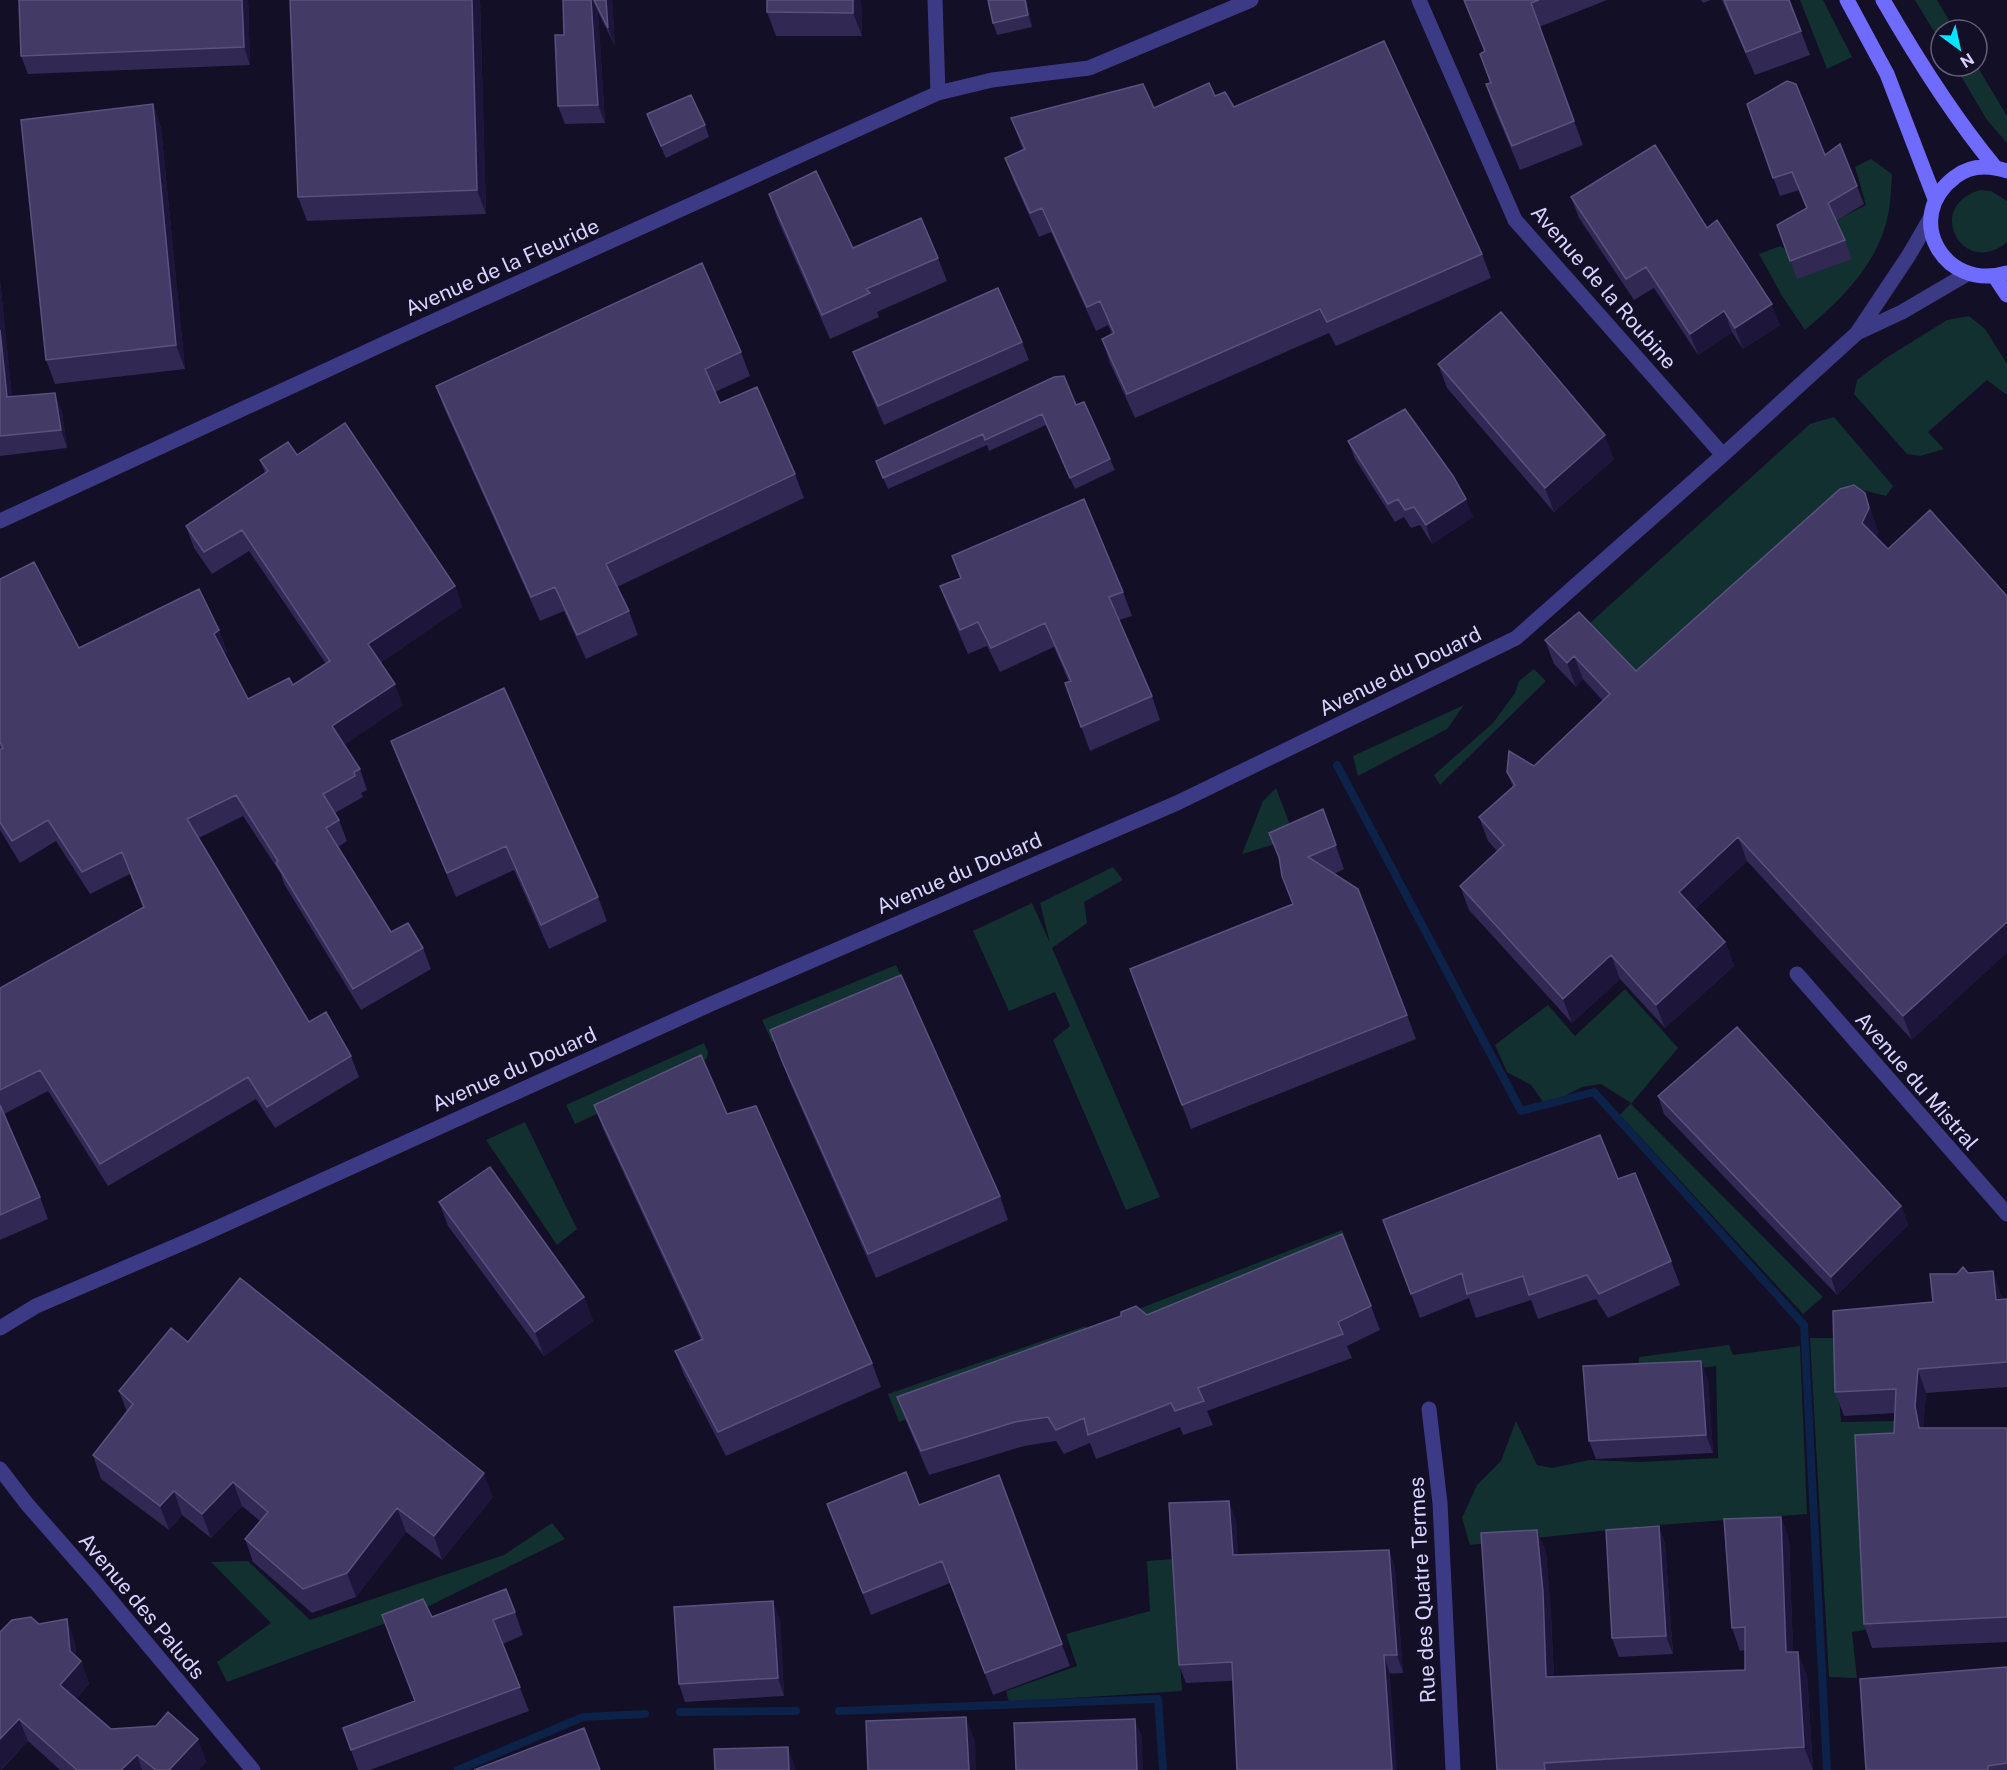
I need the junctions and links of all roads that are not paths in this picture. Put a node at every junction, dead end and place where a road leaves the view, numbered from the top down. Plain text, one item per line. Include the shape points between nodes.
1 (935, 0) edge
2 (1251, 0) edge
3 (1419, 0) edge
4 (1847, 0) edge
5 (1883, 0) edge
6 (938, 93) junction
7 (2001, 169) edge
8 (1935, 199) junction
9 (1931, 217) junction
10 (1967, 274) junction
11 (2001, 275) edge
12 (2007, 295) edge
13 (1857, 333) junction
14 (1723, 455) junction
15 (0, 521) edge
16 (1797, 974) dead end
17 (2007, 1214) edge
18 (0, 1328) edge
19 (1429, 1408) dead end
20 (0, 1469) edge
21 (253, 1770) edge
22 (1453, 1770) edge

1 - 6 street
2 - 6 street, Avenue de la Fleuride via 1089,68 992,80
3 - 14 street, Avenue de la Roubine via 1515,220
4 - 8 street via 1887,75
5 - 7 street via 1919,63 1965,130
6 - 15 street, Avenue de la Fleuride
7 - 8 street via 1977,167 1960,173
8 - 9 street
9 - 10 street via 1931,231 1939,251 1951,265
9 - 13 street, Avenue du Douard
10 - 11 street
10 - 13 street, Avenue du Douard
11 - 12 street
13 - 14 street, Avenue du Douard
14 - 18 street, Avenue du Douard via 1516,638 1176,802 701,1008 197,1238 36,1306
16 - 17 street, Avenue du Mistral
19 - 22 street, Rue des Quatre Termes via 1440,1503
20 - 21 street, Avenue des Paluds

